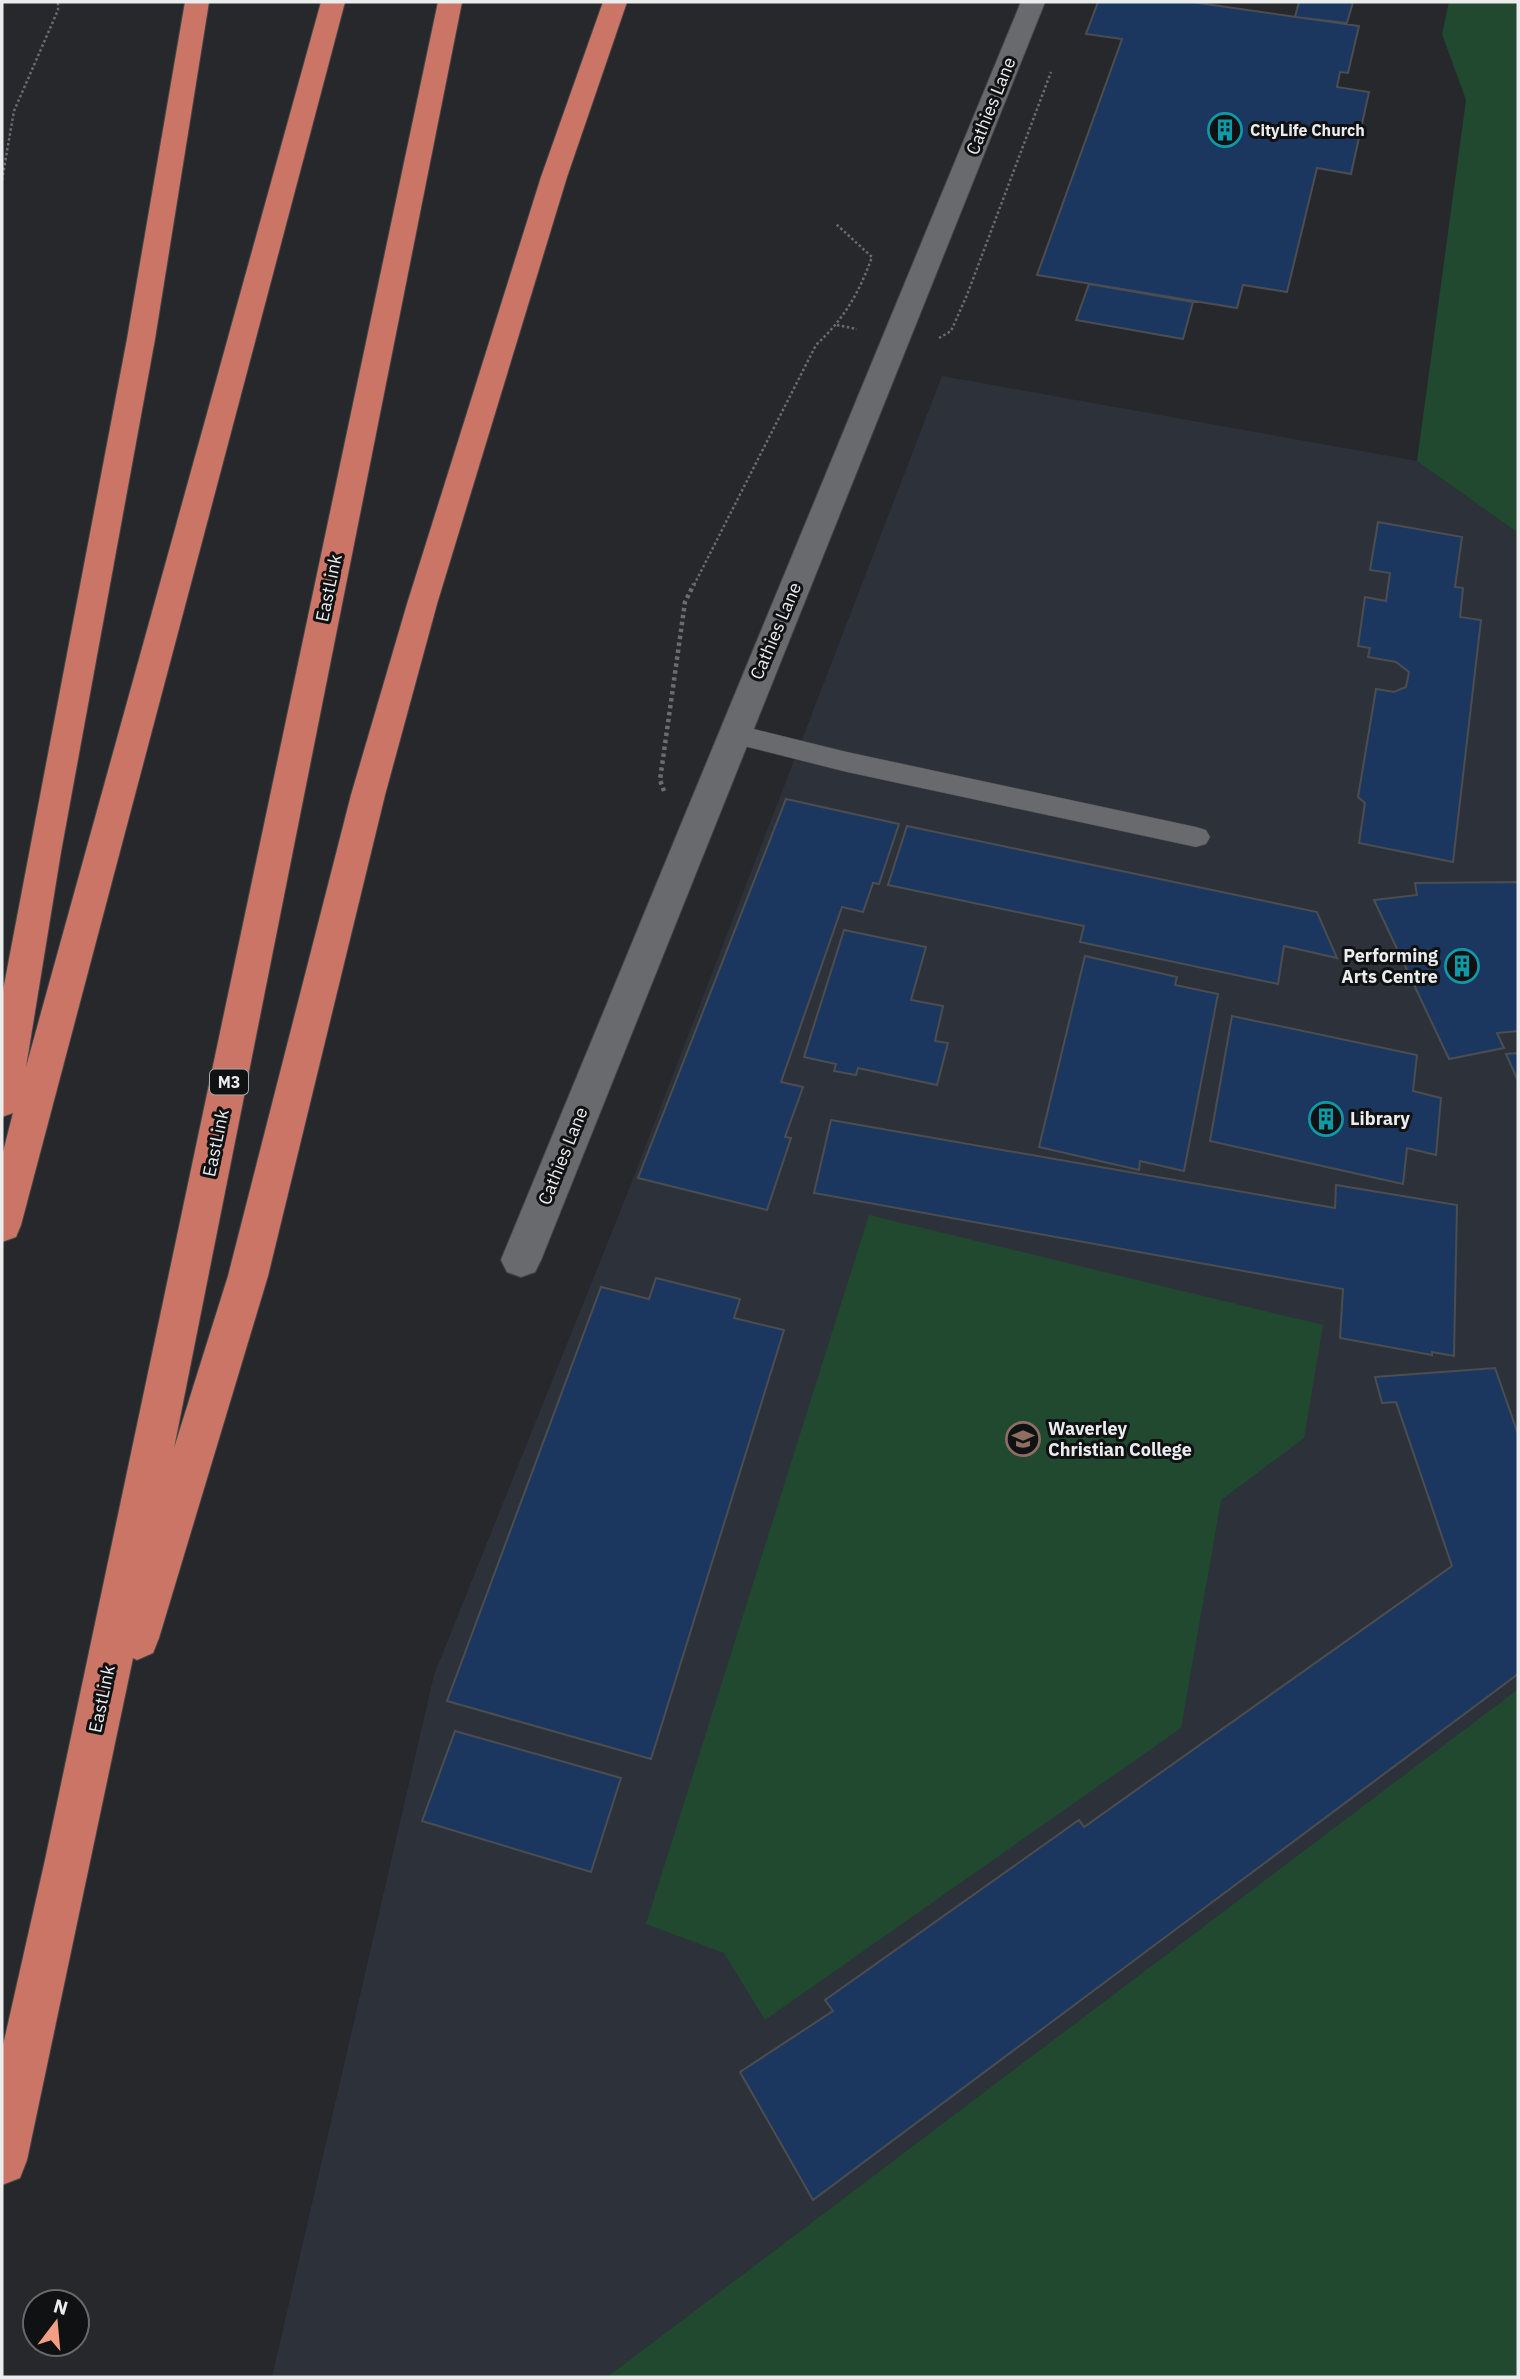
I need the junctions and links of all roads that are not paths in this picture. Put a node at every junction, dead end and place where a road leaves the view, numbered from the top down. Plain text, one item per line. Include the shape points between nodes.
1 (197, 2) edge
2 (333, 2) edge
3 (450, 2) edge
4 (615, 2) edge
5 (1033, 2) edge
6 (733, 734) junction
7 (1196, 836) dead end
8 (2, 1102) edge
9 (2, 1225) edge
10 (521, 1260) dead end
11 (69, 1860) junction
12 (2, 2160) edge

1 - 8 highway via 141,339
2 - 9 highway
3 - 11 highway, EastLink / M3
4 - 11 highway via 554,177 422,604 368,795 248,1276
5 - 6 street, Cathies Lane
6 - 7 lane
6 - 10 street, Cathies Lane
11 - 12 highway, EastLink / M3

